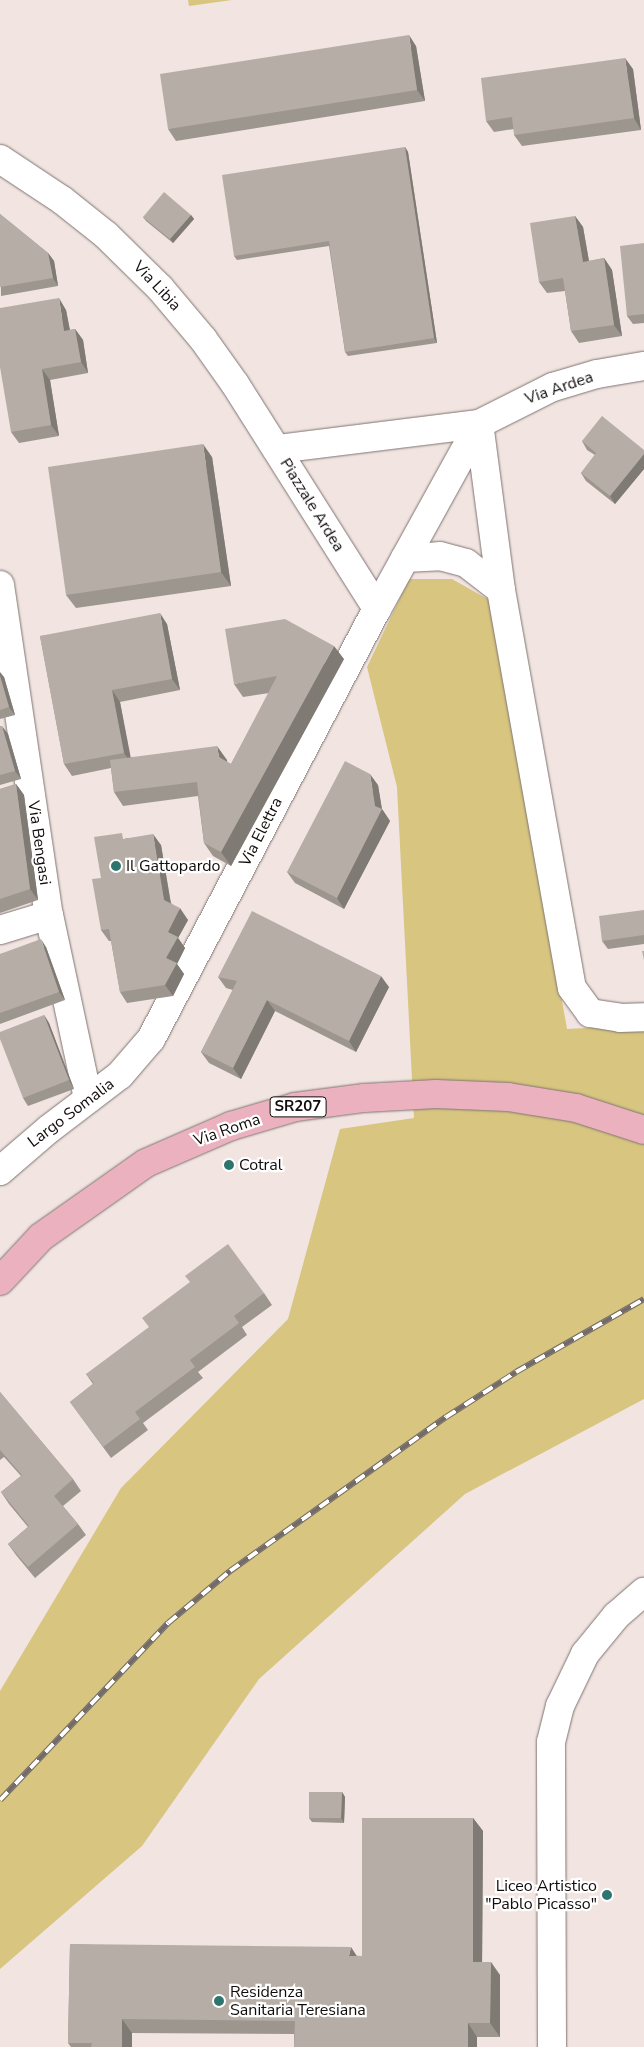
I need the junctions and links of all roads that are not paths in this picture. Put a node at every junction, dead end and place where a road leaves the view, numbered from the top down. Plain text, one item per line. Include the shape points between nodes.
1 (0, 159) edge
2 (644, 366) edge
3 (479, 424) junction
4 (277, 449) junction
5 (405, 558) junction
6 (0, 585) edge
7 (501, 590) junction
8 (377, 609) junction
9 (49, 915) junction
10 (0, 930) edge
11 (644, 1017) edge
12 (142, 1053) joint
13 (88, 1099) junction
14 (644, 1130) edge
15 (4, 1157) edge
16 (0, 1281) edge
17 (644, 1592) edge
18 (552, 2047) edge

1 - 4 street, Via Libia via 84,216 148,275 214,353
2 - 3 street, Via Ardea via 597,374 553,387
3 - 4 street, Piazzale Ardea
3 - 5 street
3 - 7 street
4 - 8 street, Piazzale Ardea
5 - 7 street via 440,556 466,563
5 - 8 street
6 - 9 street, Via Bengasi
7 - 11 street via 572,988 590,1013 614,1018
8 - 12 street, Via Elettra via 162,1022
9 - 10 street
9 - 13 street, Via Bengasi
12 - 13 street, Largo Somalia
13 - 15 street, Largo Somalia
14 - 16 main road, Via Roma / SR207 via 576,1108 508,1097 436,1094 364,1098 295,1107 232,1126 146,1163 41,1237
17 - 18 street via 616,1616 585,1654 560,1706 551,1742

